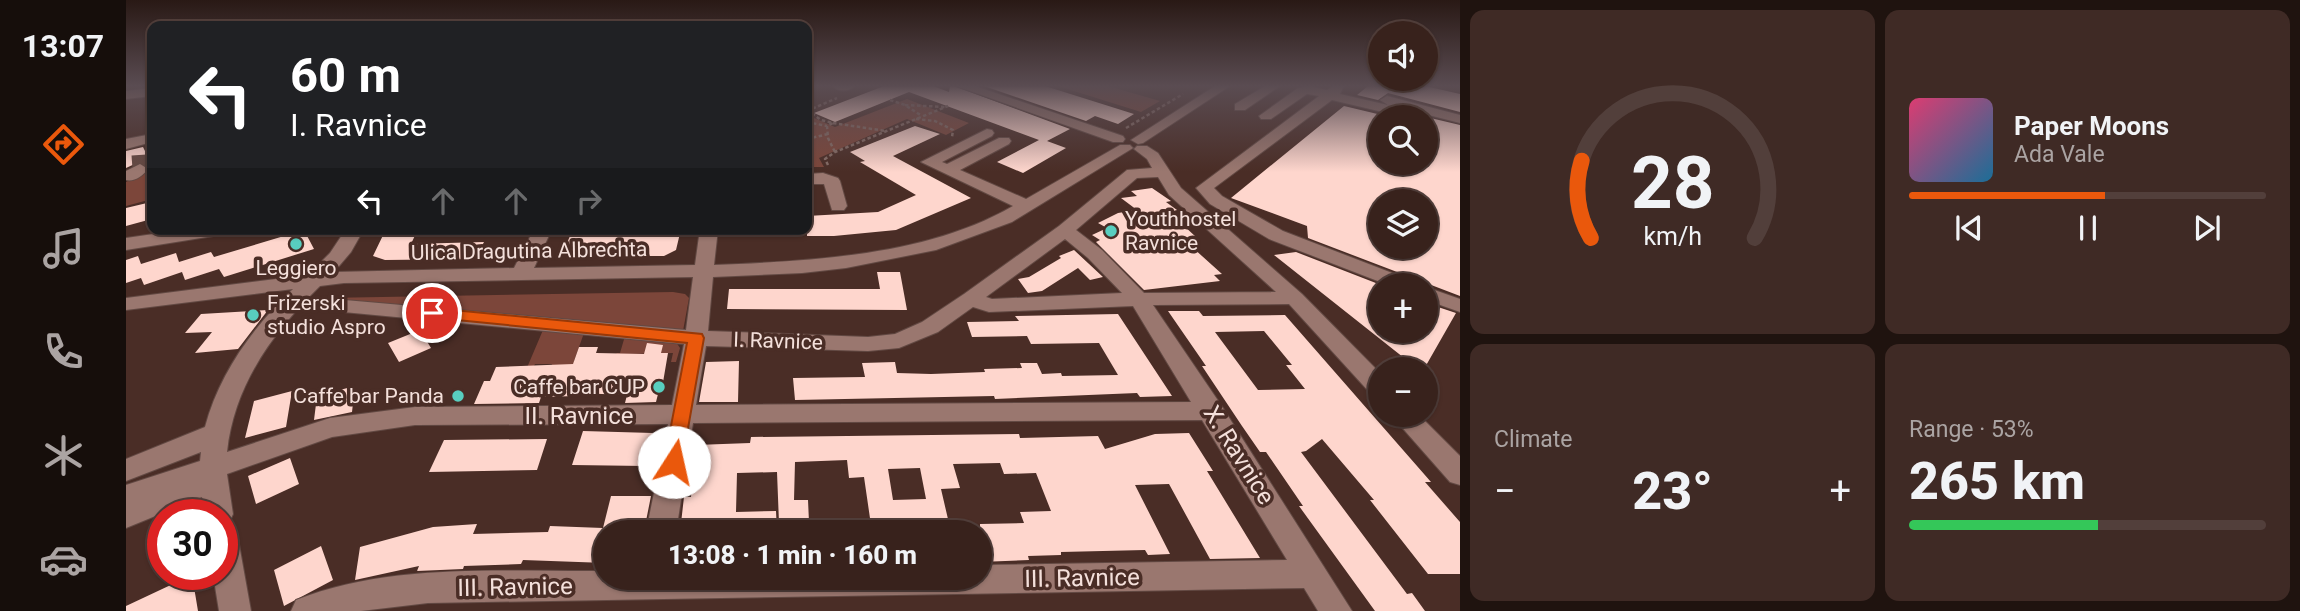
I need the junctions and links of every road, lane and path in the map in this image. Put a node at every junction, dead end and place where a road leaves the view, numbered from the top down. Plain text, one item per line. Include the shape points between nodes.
1 (814, 115) edge
2 (926, 115) edge
3 (1049, 115) edge
4 (1161, 115) edge
5 (1175, 115) edge
6 (1300, 115) edge
7 (1443, 115) edge
8 (922, 116) joint
9 (914, 119) junction
10 (1460, 119) edge
11 (812, 123) edge
12 (833, 123) junction
13 (827, 126) junction
14 (887, 131) junction
15 (828, 134) junction
16 (987, 134) dead end
17 (952, 137) dead end
18 (812, 138) edge
19 (1004, 141) dead end
20 (1129, 141) junction
21 (147, 143) edge
22 (835, 152) junction
23 (134, 157) edge
24 (831, 170) dead end
25 (948, 170) junction
26 (1162, 172) junction
27 (1002, 173) dead end
28 (812, 178) edge
29 (982, 186) junction
30 (838, 206) dead end
31 (1027, 206) junction
32 (1065, 230) junction
33 (186, 235) edge
34 (351, 235) edge
35 (541, 235) edge
36 (708, 235) edge
37 (126, 244) edge
38 (704, 271) junction
39 (1375, 273) edge
40 (521, 274) junction
41 (314, 279) junction
42 (971, 298) junction
43 (1295, 298) junction
44 (1438, 298) edge
45 (1139, 299) junction
46 (126, 304) edge
47 (322, 304) dead end
48 (1460, 306) edge
49 (696, 338) junction
50 (1368, 375) edge
51 (1212, 411) junction
52 (682, 416) junction
53 (1415, 427) edge
54 (216, 433) junction
55 (126, 470) edge
56 (213, 474) junction
57 (1460, 474) edge
58 (126, 497) edge
59 (217, 499) edge
60 (126, 516) edge
61 (663, 520) edge
62 (1313, 574) junction
63 (992, 577) edge
64 (593, 583) edge
65 (232, 590) edge
66 (235, 611) edge
67 (307, 611) edge
68 (1336, 611) edge

1 - 12 path
2 - 8 path
3 - 20 street
4 - 20 path
5 - 20 street, Ulica Dragutina Albrechta
6 - 39 street via 1205,191 1276,235
7 - 10 street
8 - 9 path
9 - 14 path
9 - 17 path via 946,125 953,130
11 - 13 path
12 - 13 path
12 - 14 path
13 - 15 path
14 - 22 path
15 - 18 path
15 - 22 path
16 - 25 street via 929,162
19 - 25 street
20 - 26 street via 1153,156
20 - 31 street, Ulica Dragutina Albrechta
21 - 23 street
22 - 24 path via 825,159
25 - 29 street
26 - 32 street, I. Ravnice via 1133,173
26 - 43 street via 1175,191
27 - 29 street
28 - 30 street via 832,181
29 - 31 street
31 - 38 street, Ulica Dragutina Albrechta via 955,238 879,257 802,267
32 - 42 street, I. Ravnice
32 - 45 street
33 - 37 street
34 - 41 street
35 - 40 street
36 - 38 street
38 - 40 street, Ulica Dragutina Albrechta
38 - 49 street
40 - 41 street, Ulica Dragutina Albrechta
41 - 46 street
41 - 54 street via 280,314 240,368
42 - 45 street via 989,306
42 - 49 street, I. Ravnice via 930,327 899,341
43 - 45 street
43 - 50 street
44 - 48 street
45 - 51 street, X. Ravnice
47 - 49 street, I. Ravnice
49 - 52 street
51 - 52 street, II. Ravnice
51 - 62 street, X. Ravnice
52 - 56 street, II. Ravnice via 415,416 363,421 330,428
52 - 61 street
53 - 57 street
54 - 55 street
54 - 56 street
56 - 58 street, II. Ravnice
56 - 59 street
56 - 60 street
62 - 63 street, III. Ravnice
62 - 68 street, X. Ravnice
64 - 67 street, III. Ravnice via 428,588 354,597
65 - 66 street

